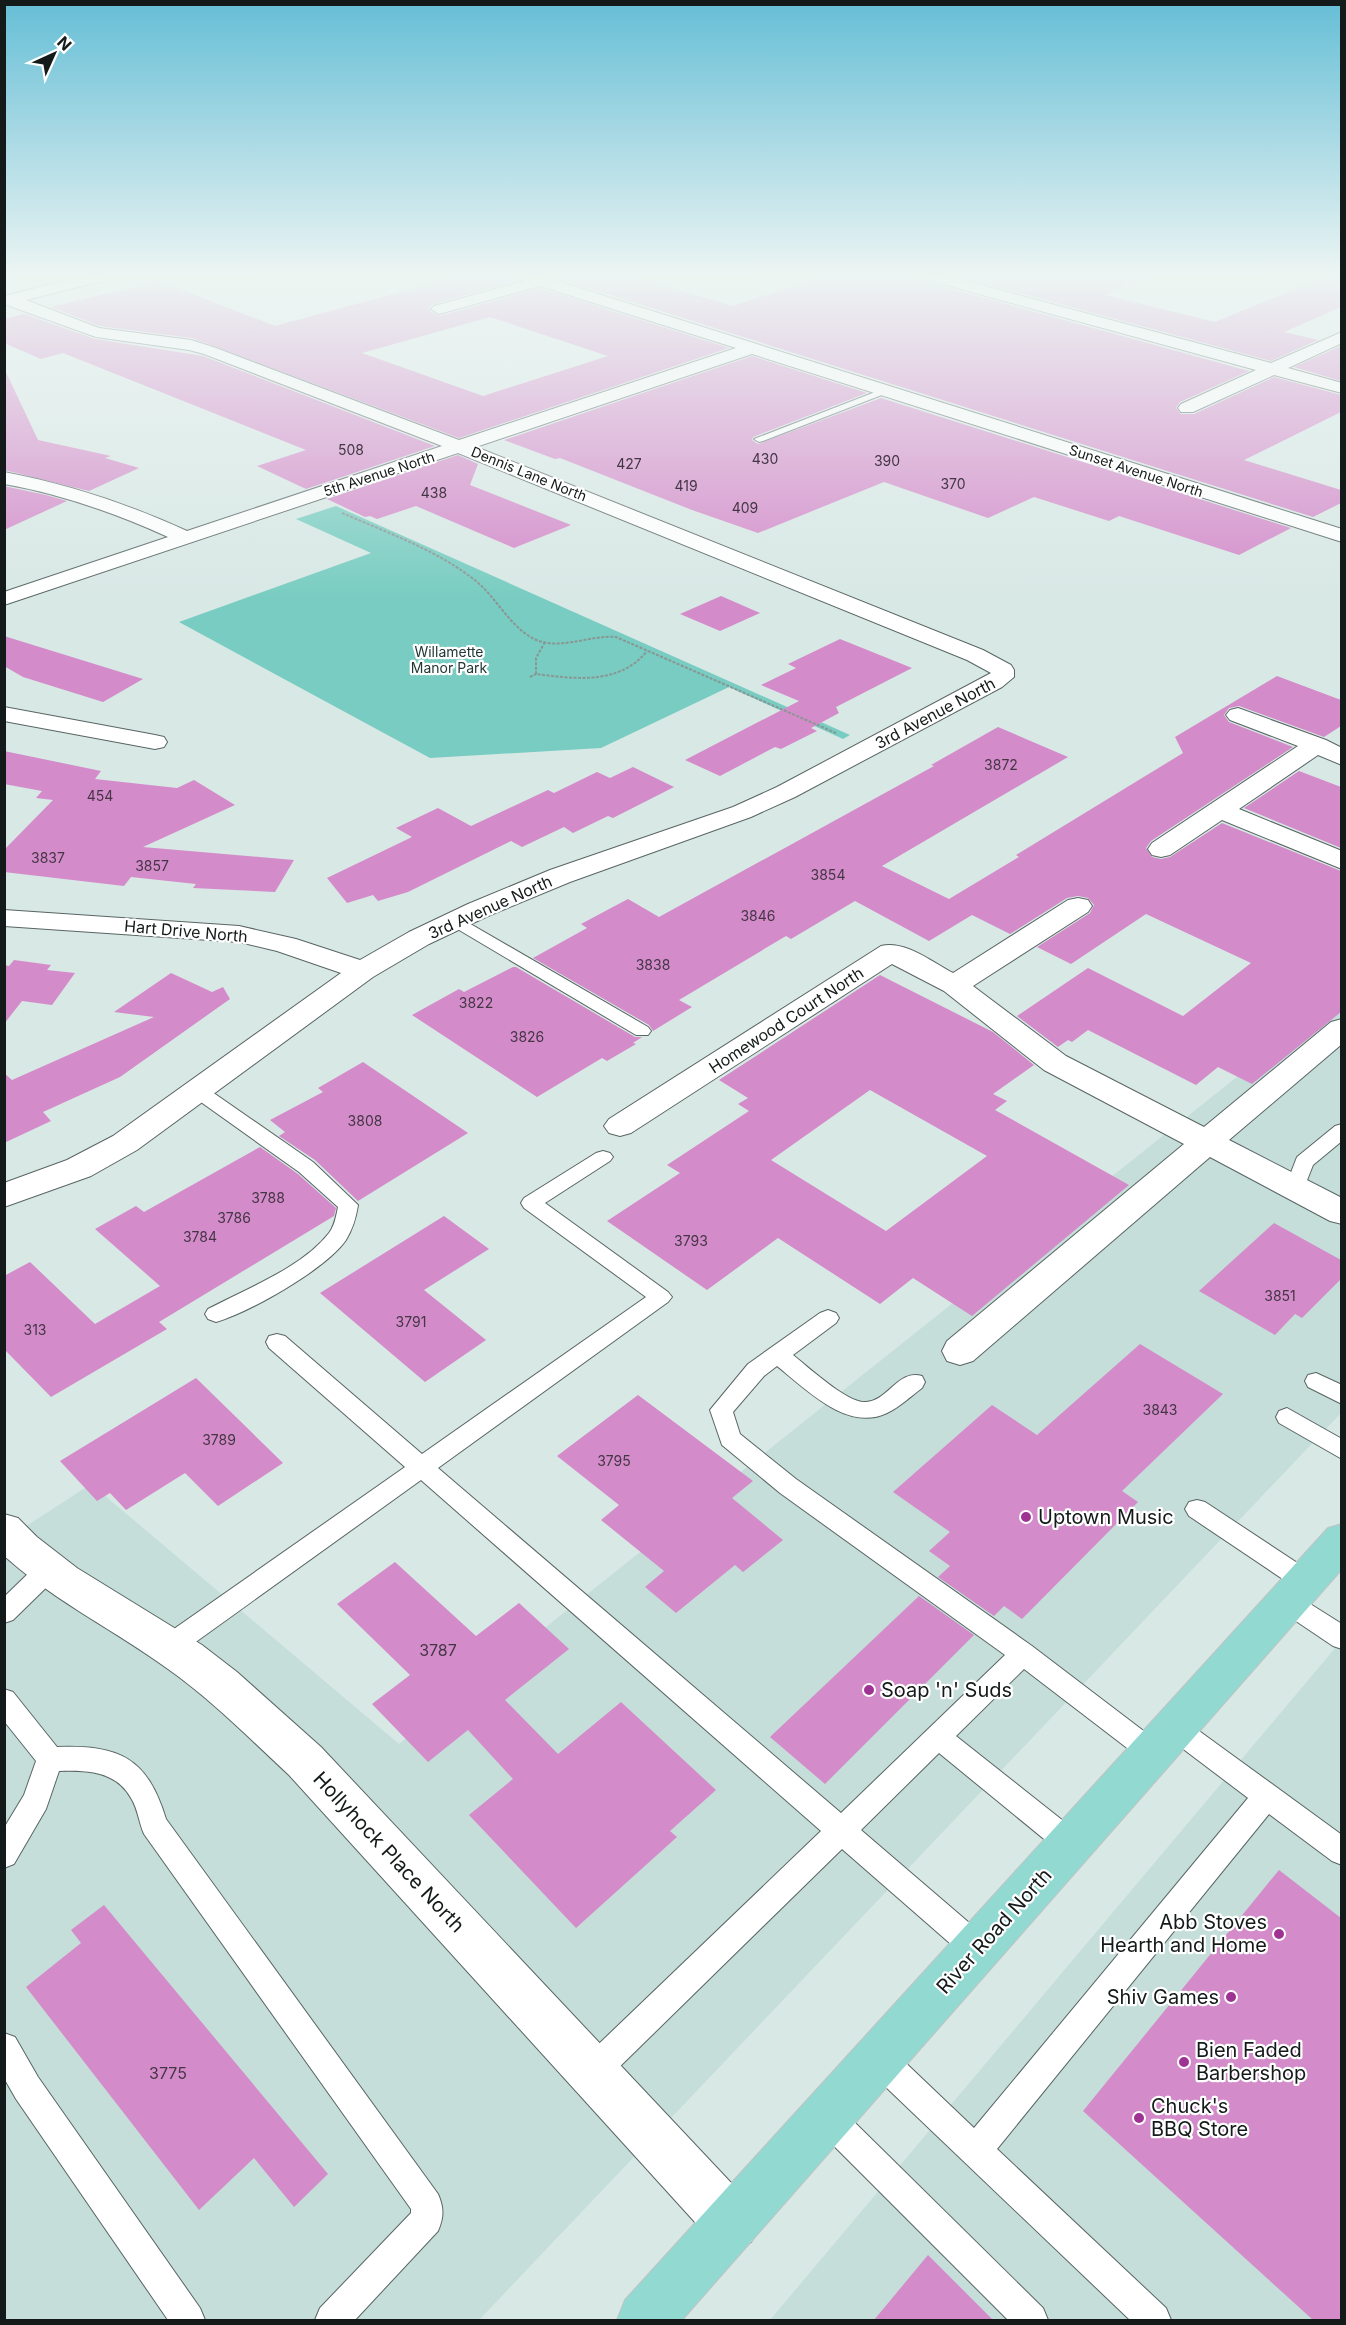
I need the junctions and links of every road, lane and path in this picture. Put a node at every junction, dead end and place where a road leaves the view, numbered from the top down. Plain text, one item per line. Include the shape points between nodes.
1 (292, 382) edge
2 (651, 382) edge
3 (861, 382) edge
4 (1241, 382) edge
5 (1325, 382) edge
6 (1341, 387) edge
7 (887, 391) junction
8 (1187, 408) dead end
9 (759, 439) dead end
10 (460, 447) junction
11 (4, 478) edge
12 (305, 498) junction
13 (1341, 537) edge
14 (185, 538) junction
15 (4, 599) edge
16 (545, 642) junction
17 (647, 651) junction
18 (1003, 670) joint
19 (536, 674) junction
20 (530, 677) dead end
21 (4, 714) edge
22 (1238, 715) dead end
23 (155, 742) dead end
24 (1317, 745) junction
25 (870, 748) junction
26 (1341, 758) edge
27 (1220, 810) junction
28 (1161, 849) dead end
29 (1341, 861) edge
30 (1078, 906) dead end
31 (4, 918) edge
32 (455, 920) junction
33 (363, 971) junction
34 (954, 985) junction
35 (1341, 1028) edge
36 (642, 1031) dead end
37 (198, 1090) junction
38 (620, 1126) dead end
39 (1341, 1130) edge
40 (1208, 1143) junction
41 (603, 1157) dead end
42 (1295, 1188) junction
43 (4, 1196) edge
44 (1341, 1213) edge
45 (216, 1314) dead end
46 (828, 1318) dead end
47 (277, 1342) dead end
48 (960, 1351) dead end
49 (777, 1354) junction
50 (1316, 1381) dead end
51 (914, 1382) dead end
52 (1341, 1396) edge
53 (1287, 1417) dead end
54 (1341, 1450) edge
55 (422, 1467) junction
56 (1197, 1509) dead end
57 (4, 1530) edge
58 (1341, 1540) edge
59 (48, 1570) junction
60 (1296, 1592) junction
61 (4, 1613) edge
62 (1341, 1638) edge
63 (170, 1646) junction
64 (1023, 1654) junction
65 (4, 1700) edge
66 (938, 1737) junction
67 (1164, 1740) junction
68 (50, 1759) junction
69 (1266, 1796) junction
70 (842, 1830) junction
71 (1071, 1844) junction
72 (1341, 1852) edge
73 (4, 1855) edge
74 (978, 1948) junction
75 (4, 2048) edge
76 (879, 2059) junction
77 (592, 2072) junction
78 (827, 2117) junction
79 (976, 2150) junction
80 (732, 2223) junction
81 (188, 2320) edge
82 (332, 2320) edge
83 (645, 2320) edge
84 (1031, 2320) edge
85 (1154, 2320) edge

1 - 10 street, Dennis Lane North
2 - 10 street, 5th Avenue North
3 - 7 street, Sunset Avenue North
4 - 8 street
5 - 6 street
7 - 9 lane
7 - 13 street, Sunset Avenue North
10 - 12 street, 5th Avenue North
10 - 18 street, Dennis Lane North via 975,655
11 - 14 street via 71,493
12 - 14 street, 5th Avenue North
12 - 16 path via 410,542 449,563 487,590 529,635
14 - 15 street, 5th Avenue North
16 - 17 path via 607,635
16 - 19 path via 536,658
17 - 19 path via 631,668 602,676
17 - 25 path
18 - 25 street, 3rd Avenue North via 1002,677 994,682
19 - 20 path
21 - 23 street
22 - 24 street
24 - 26 street
24 - 27 street
25 - 32 street, 3rd Avenue North via 742,812 560,876
27 - 28 street
27 - 29 street
30 - 34 street
31 - 33 street, Hart Drive North via 239,934
32 - 33 street, 3rd Avenue North
32 - 36 lane
33 - 37 street, 3rd Avenue North
34 - 38 street, Homewood Court North via 891,952
34 - 40 street, Homewood Court North via 1055,1064
35 - 40 street
37 - 43 street, 3rd Avenue North via 126,1143 79,1168
37 - 45 lane via 306,1167 348,1205 344,1225 302,1269
39 - 42 lane via 1304,1162
40 - 42 street, Homewood Court North
40 - 48 street
41 - 55 lane via 531,1203 661,1297
42 - 44 street, Homewood Court North
46 - 49 lane
47 - 55 lane
49 - 51 lane via 850,1409 866,1412
49 - 64 lane via 756,1370 721,1410 730,1440
50 - 52 lane
53 - 54 lane
55 - 63 lane
55 - 70 lane
56 - 60 lane
57 - 59 street, Hollyhock Place North
58 - 60 main road, River Road North
59 - 61 lane
59 - 63 street, Hollyhock Place North
60 - 62 lane
60 - 67 main road, River Road North
63 - 77 street, Hollyhock Place North via 304,1761
64 - 66 lane
64 - 67 lane
65 - 68 lane
66 - 70 lane
66 - 71 lane
67 - 69 lane
67 - 71 main road, River Road North
68 - 73 lane via 36,1800
68 - 82 lane via 89,1757 110,1763 141,1788 154,1825 427,2205 427,2220
69 - 72 lane
69 - 79 lane
70 - 74 lane
70 - 77 lane
71 - 74 main road, River Road North
74 - 76 main road, River Road North
75 - 81 lane via 27,2088
76 - 78 main road, River Road North
76 - 79 lane
77 - 80 street, Hollyhock Place North
78 - 80 main road, River Road North
78 - 84 lane
79 - 85 lane
80 - 83 main road, River Road North

